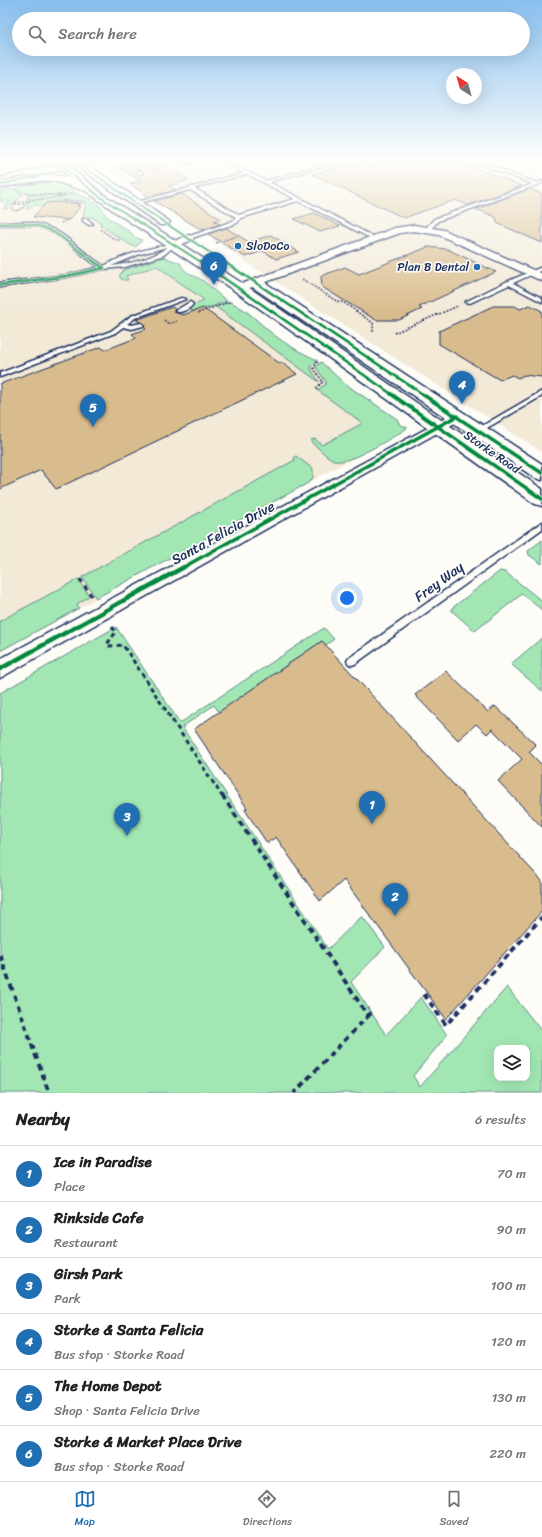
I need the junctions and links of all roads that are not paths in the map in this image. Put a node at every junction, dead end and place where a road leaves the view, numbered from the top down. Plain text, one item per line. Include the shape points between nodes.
1 (123, 212) edge
2 (149, 212) edge
3 (231, 212) edge
4 (256, 212) edge
5 (324, 212) edge
6 (458, 212) edge
7 (239, 217) junction
8 (85, 220) dead end
9 (0, 224) edge
10 (91, 224) dead end
11 (428, 229) junction
12 (189, 238) junction
13 (376, 239) junction
14 (173, 245) junction
15 (104, 268) junction
16 (542, 268) edge
17 (531, 273) junction
18 (542, 278) edge
19 (256, 282) junction
20 (508, 284) junction
21 (0, 285) edge
22 (240, 288) junction
23 (183, 299) dead end
24 (542, 300) edge
25 (468, 302) road end
26 (190, 304) dead end
27 (178, 311) dead end
28 (123, 325) junction
29 (141, 325) dead end
30 (297, 329) junction
31 (348, 344) junction
32 (0, 375) edge
33 (542, 393) edge
34 (456, 416) junction
35 (438, 426) junction
36 (478, 430) junction
37 (542, 473) edge
38 (542, 499) edge
39 (542, 525) edge
40 (352, 661) dead end
41 (0, 669) edge

1 - 14 main road, Storke Road
2 - 12 main road, Storke Road
3 - 7 lane
4 - 7 lane
5 - 13 lane
6 - 11 lane via 436,220
7 - 12 lane via 235,222
8 - 10 lane
9 - 15 lane via 30,224 49,229
11 - 13 street via 405,229
11 - 17 street via 441,232
12 - 14 street
12 - 19 main road, Storke Road
13 - 19 street
14 - 15 lane via 117,260
14 - 15 lane via 152,258 125,266
14 - 22 main road, Storke Road
15 - 21 lane
16 - 17 lane
17 - 18 street
17 - 20 lane
19 - 22 street
19 - 31 main road, Storke Road
20 - 24 lane
20 - 25 lane
22 - 30 main road, Storke Road
23 - 28 lane via 133,317
26 - 27 lane
28 - 29 lane
28 - 32 lane via 113,332
30 - 31 main road via 313,332 335,345
30 - 35 main road, Storke Road
31 - 34 main road, Storke Road
33 - 36 lane
34 - 35 street, Santa Felicia Drive
34 - 36 main road, Storke Road
35 - 38 main road, Storke Road
35 - 41 street, Santa Felicia Drive
36 - 37 main road, Storke Road
39 - 40 lane, Frey Way

